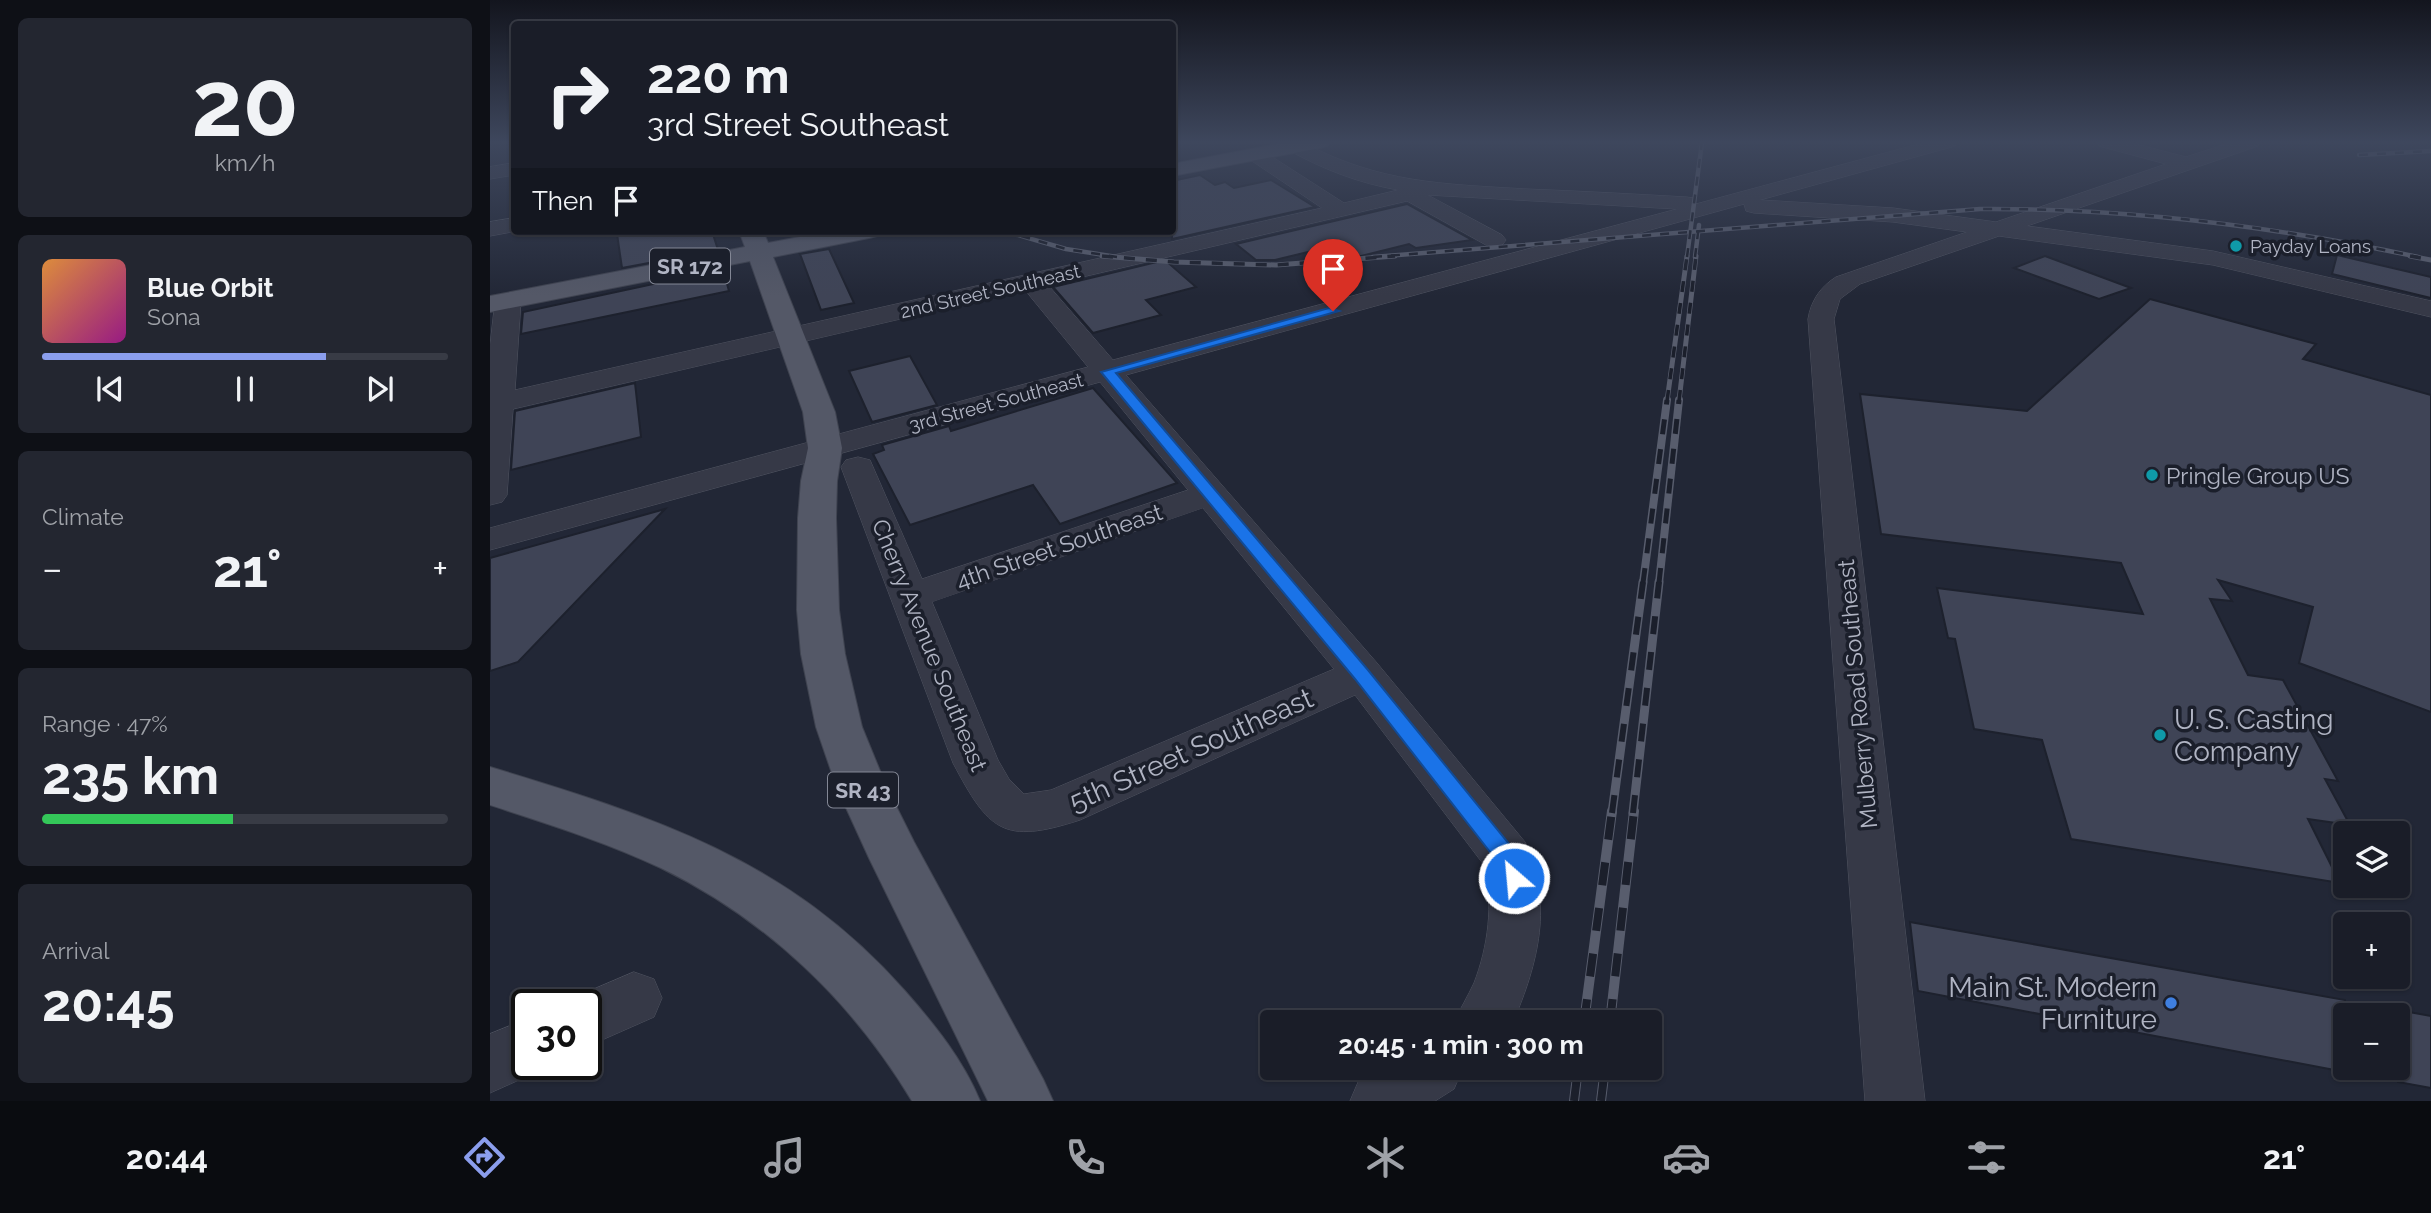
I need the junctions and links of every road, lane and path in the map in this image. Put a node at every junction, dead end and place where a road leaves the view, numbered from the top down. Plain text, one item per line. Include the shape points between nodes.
1 (1315, 193) edge
2 (1409, 193) edge
3 (1423, 193) edge
4 (1470, 193) edge
5 (1762, 193) edge
6 (1795, 193) edge
7 (2102, 193) edge
8 (1720, 205) junction
9 (1340, 210) junction
10 (1829, 210) junction
11 (511, 226) edge
12 (490, 229) edge
13 (1997, 229) junction
14 (827, 235) edge
15 (1494, 240) dead end
16 (754, 242) edge
17 (1031, 281) junction
18 (499, 303) edge
19 (2431, 309) edge
20 (790, 337) junction
21 (1108, 372) junction
22 (495, 404) edge
23 (842, 457) junction
24 (1210, 494) junction
25 (490, 495) edge
26 (490, 539) edge
27 (908, 597) junction
28 (1362, 674) junction
29 (490, 786) edge
30 (1017, 814) joint
31 (1488, 1010) edge
32 (511, 1054) edge
33 (490, 1064) edge
34 (1414, 1080) edge
35 (948, 1101) edge
36 (1021, 1101) edge
37 (1380, 1101) edge
38 (1895, 1101) edge

1 - 9 street
2 - 9 street, 2nd Street Southeast
3 - 15 street
4 - 8 street
5 - 8 street, 3rd Street Southeast
6 - 10 street
7 - 13 street
8 - 10 street
8 - 21 street, 3rd Street Southeast
9 - 17 street, 2nd Street Southeast
10 - 13 street
11 - 12 street
13 - 19 street via 2228,260
13 - 38 street, Mulberry Road Southeast via 1851,279 1832,291 1823,304 1821,319
14 - 16 main road, SR 172
16 - 18 main road, SR 172
16 - 20 main road, Cherry Avenue Southeast / SR 43
17 - 20 street, 2nd Street Southeast
17 - 21 street
18 - 22 street
20 - 22 street, 2nd Street Southeast
20 - 23 main road, Cherry Avenue Southeast / SR 43
21 - 23 street, 3rd Street Southeast
21 - 24 street
22 - 25 street
23 - 26 street, 3rd Street Southeast
23 - 27 street, Cherry Avenue Southeast
23 - 36 main road, Cherry Avenue Southeast / SR 43 via 819,481 817,506 818,610 839,727 895,858
24 - 27 street, 4th Street Southeast
24 - 28 street
27 - 30 street, Cherry Avenue Southeast via 976,763 999,801
28 - 30 street, 5th Street Southeast via 1063,806
28 - 31 street via 1507,857 1517,899 1510,945
29 - 35 main road via 629,832 705,865 758,896 853,976 894,1024
32 - 33 street
34 - 37 street

